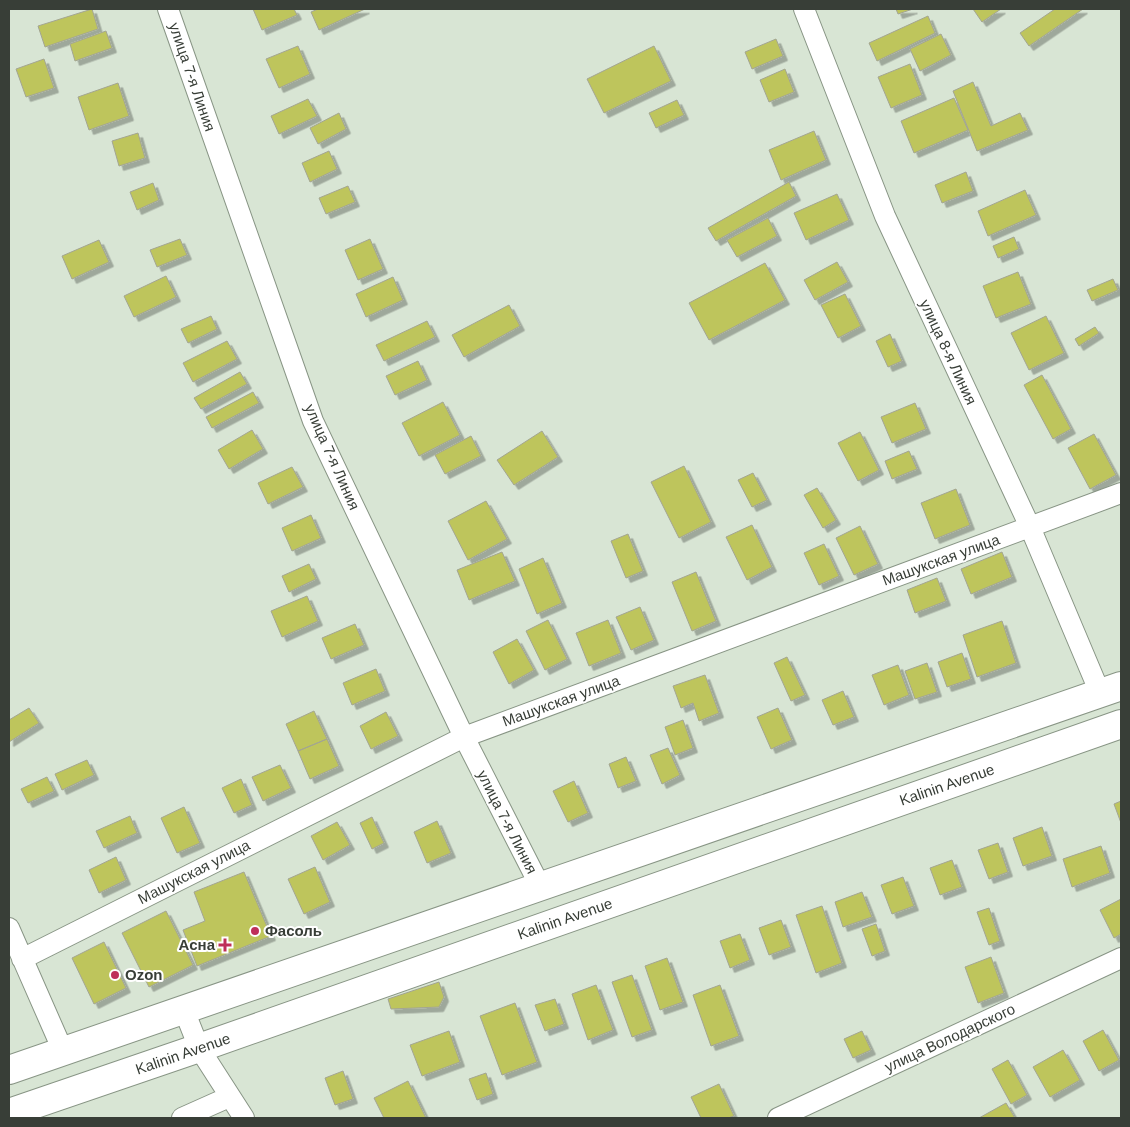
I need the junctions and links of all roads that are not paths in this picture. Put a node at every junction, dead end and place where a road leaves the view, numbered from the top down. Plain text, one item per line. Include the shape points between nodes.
1 (168, 9) edge
2 (804, 9) edge
3 (1121, 494) edge
4 (1030, 527) junction
5 (1111, 690) edge
6 (1121, 724) edge
7 (464, 737) junction
8 (540, 886) junction
9 (9, 928) edge
10 (1121, 958) edge
11 (22, 959) junction
12 (184, 1010) junction
13 (199, 1048) junction
14 (63, 1050) junction
15 (9, 1070) edge
16 (229, 1097) junction
17 (9, 1113) edge
18 (182, 1118) edge
19 (244, 1118) edge
20 (778, 1118) edge

1 - 7 street, улица 7-я Линия via 313,421
2 - 4 street, улица 8-я Линия via 885,216
3 - 4 street, Машукская улица
4 - 5 street, улица 8-я Линия
4 - 7 street, Машукская улица
5 - 8 main road
6 - 13 main road, Kalinin Avenue
7 - 8 street, улица 7-я Линия
7 - 11 street, Машукская улица
8 - 12 main road
9 - 11 street
10 - 20 street, улица Володарского
11 - 14 street
12 - 13 street
12 - 14 main road
13 - 16 street
13 - 17 main road, Kalinin Avenue
14 - 15 main road
16 - 18 street
16 - 19 street

